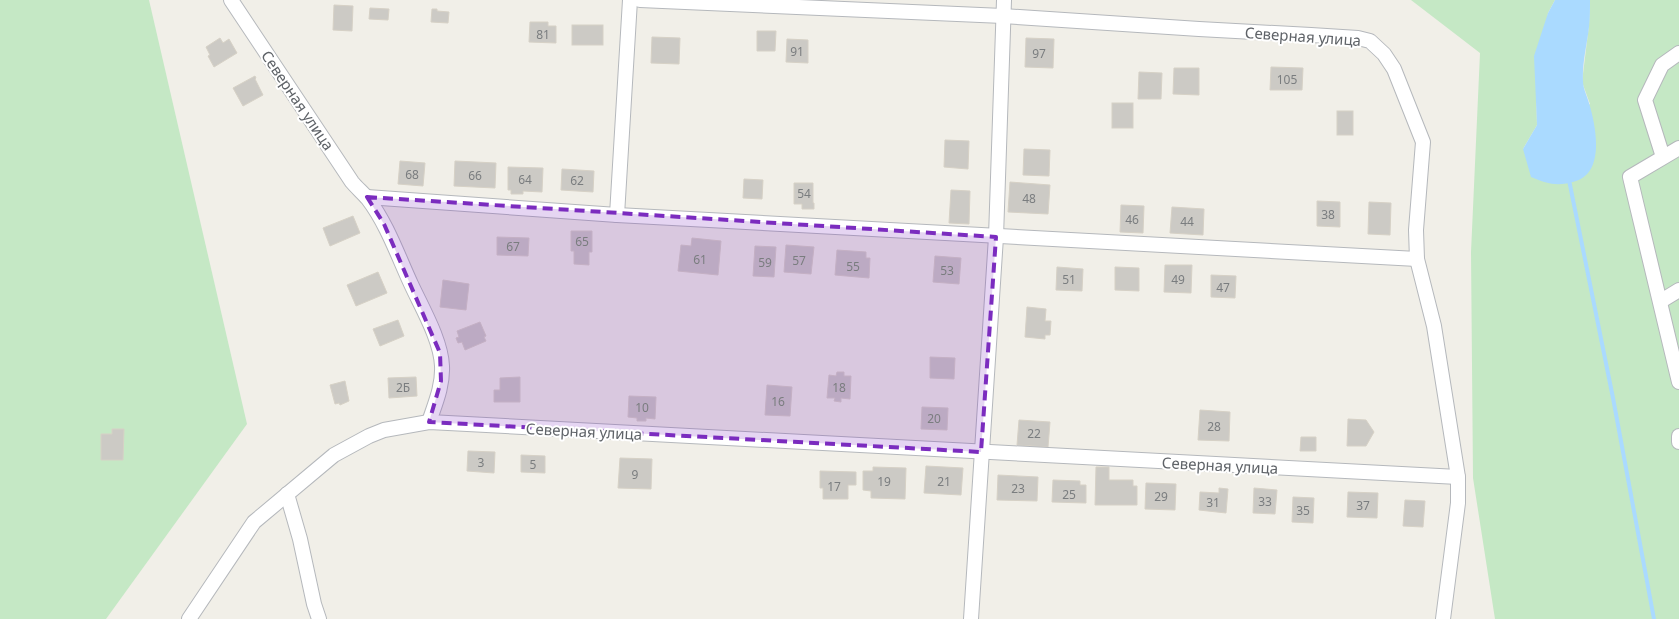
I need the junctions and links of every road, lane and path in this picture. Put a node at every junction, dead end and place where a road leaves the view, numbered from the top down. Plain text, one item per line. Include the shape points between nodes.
1 (231, 0) edge
2 (630, 0) edge
3 (640, 0) edge
4 (1004, 0) edge
5 (1004, 16) junction
6 (1679, 53) edge
7 (1679, 148) edge
8 (1663, 157) junction
9 (367, 197) junction
10 (617, 215) junction
11 (996, 237) junction
12 (1417, 259) junction
13 (1679, 290) edge
14 (1661, 301) junction
15 (1679, 382) edge
16 (429, 422) junction
17 (1679, 437) edge
18 (1679, 442) edge
19 (981, 452) junction
20 (1458, 477) junction
21 (287, 494) junction
22 (189, 619) edge
23 (319, 619) edge
24 (971, 619) edge
25 (1443, 619) edge

1 - 9 street, Северная улица via 352,182
2 - 10 street
3 - 5 street, Северная улица
4 - 5 street
5 - 11 street
5 - 12 street, Северная улица via 1370,41 1394,68 1423,142
6 - 8 street via 1662,65 1645,100
7 - 8 street
8 - 14 street via 1630,178
9 - 10 street
9 - 16 street, Северная улица via 384,224 440,353 441,381
10 - 11 street
11 - 12 street
11 - 19 street
12 - 20 street, Северная улица via 1434,326
13 - 14 street
14 - 15 street
16 - 19 street, Северная улица
16 - 21 street via 384,430 358,441 334,454
17 - 18 street
19 - 20 street, Северная улица
19 - 24 street
20 - 25 street, Северная улица via 1458,503
21 - 22 street via 254,522
21 - 23 street

